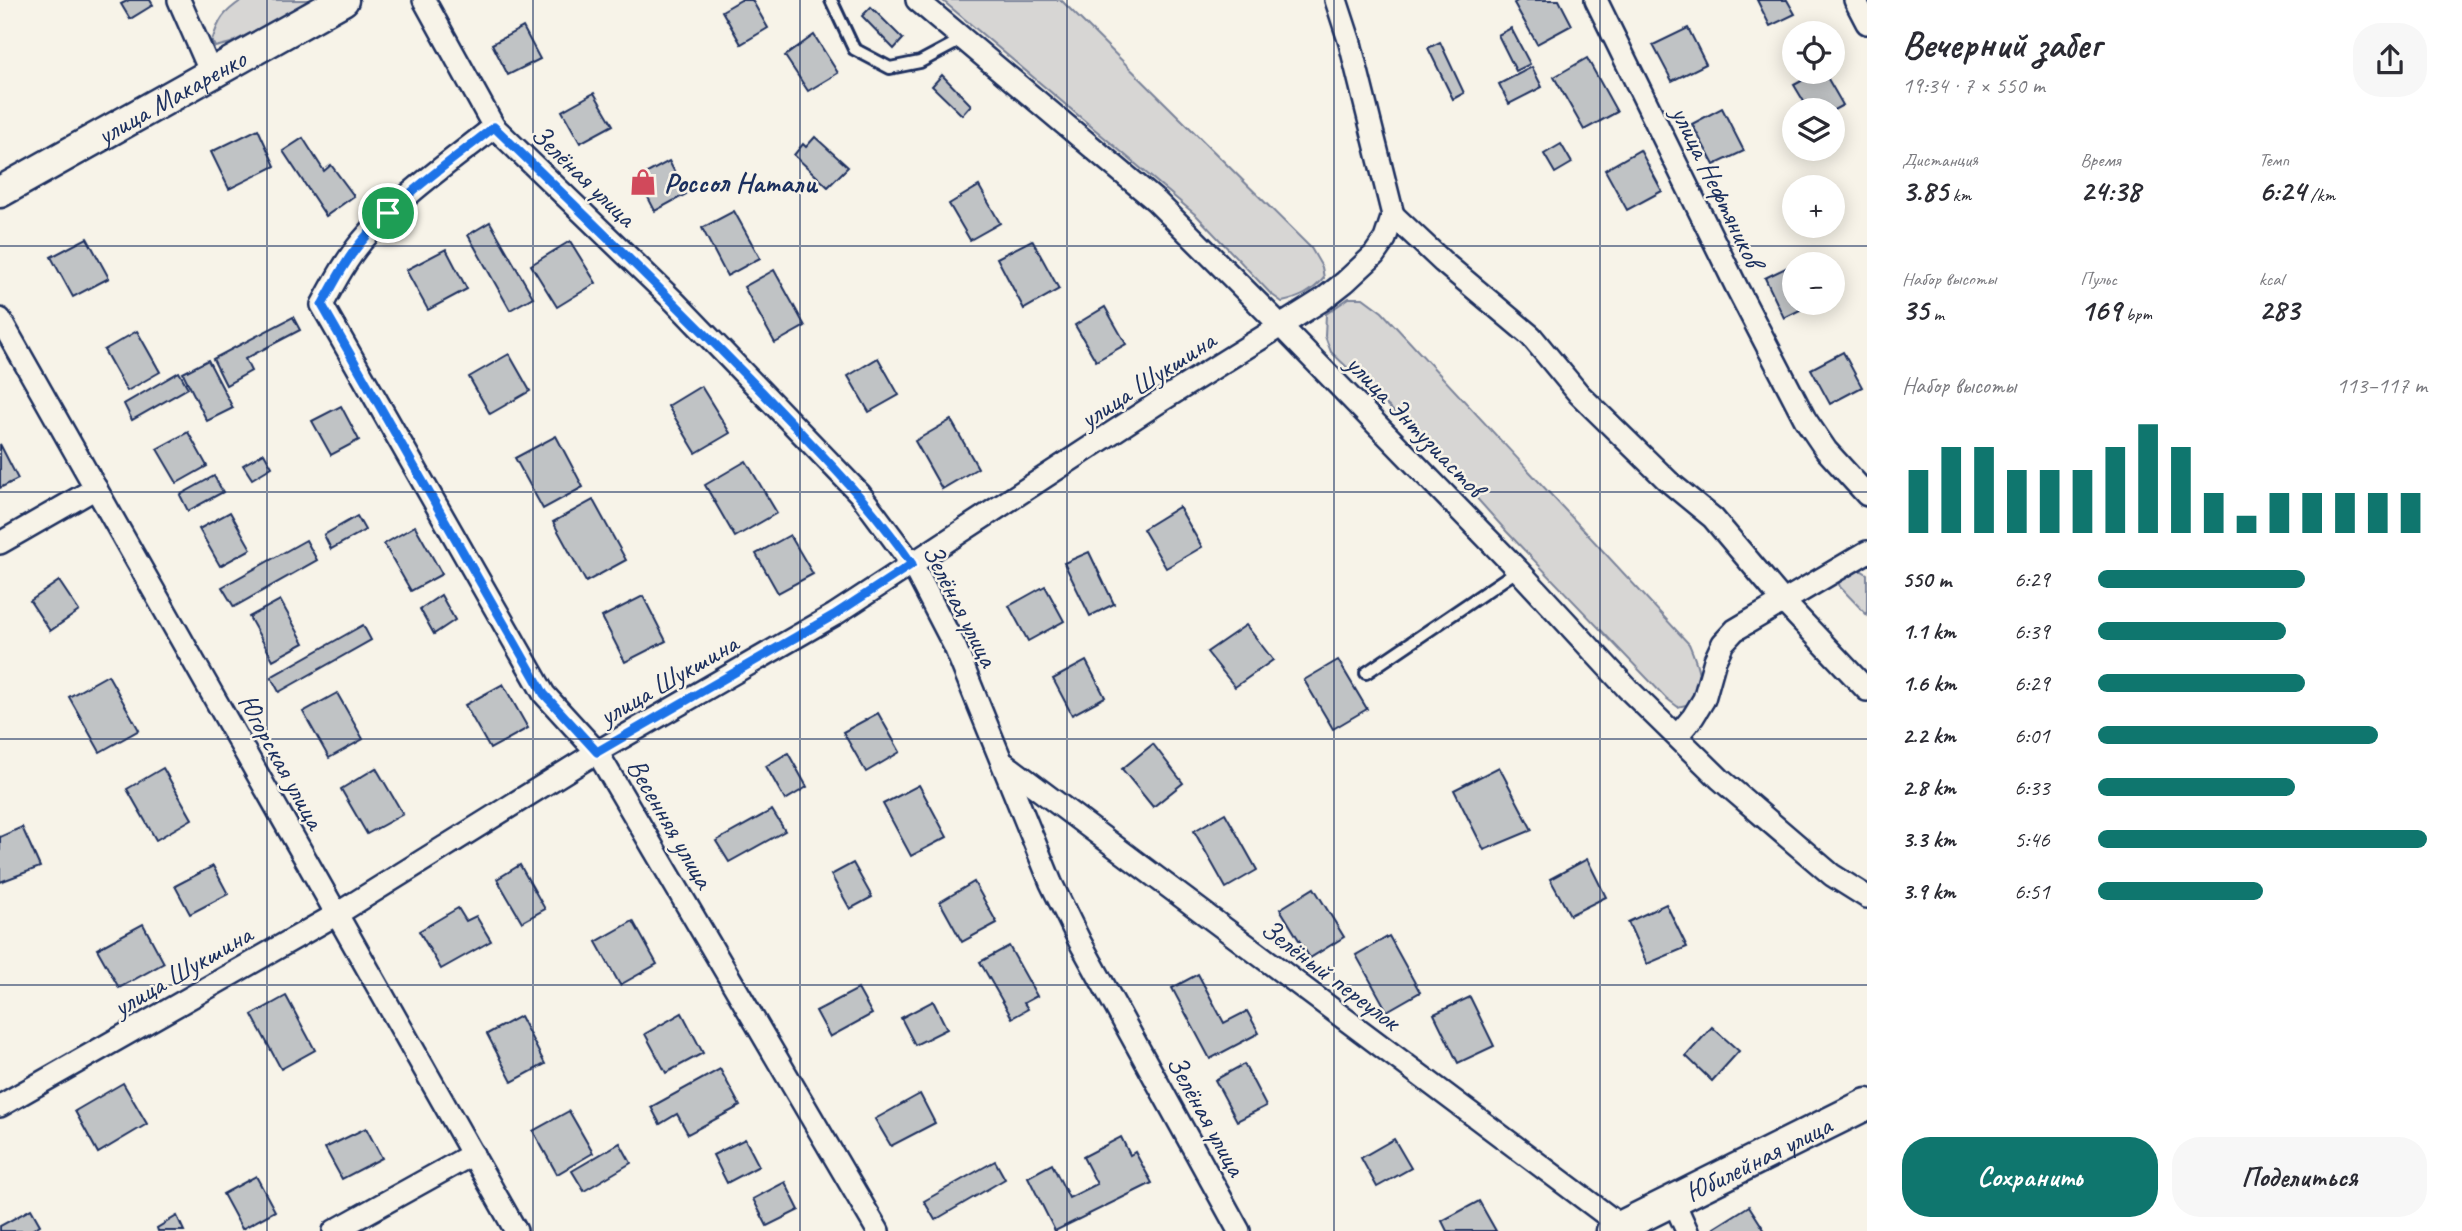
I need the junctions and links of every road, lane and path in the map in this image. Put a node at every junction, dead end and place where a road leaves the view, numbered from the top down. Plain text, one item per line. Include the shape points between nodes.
1 (179, 0) edge
2 (344, 0) edge
3 (424, 0) edge
4 (831, 0) edge
5 (917, 0) edge
6 (1336, 0) edge
7 (1596, 0) edge
8 (1855, 0) edge
9 (1867, 23) edge
10 (963, 39) junction
11 (211, 73) junction
12 (494, 127) junction
13 (0, 192) edge
14 (1393, 215) junction
15 (0, 319) edge
16 (1282, 327) junction
17 (96, 488) junction
18 (1867, 495) edge
19 (0, 543) edge
20 (1867, 552) edge
21 (912, 564) junction
22 (1518, 570) junction
23 (1783, 601) junction
24 (1366, 673) dead end
25 (1867, 690) edge
26 (1676, 736) junction
27 (597, 752) junction
28 (1003, 763) junction
29 (1832, 875) junction
30 (1867, 877) edge
31 (1867, 897) edge
32 (337, 914) junction
33 (1867, 1104) edge
34 (0, 1106) edge
35 (473, 1154) junction
36 (1673, 1200) junction
37 (1618, 1229) edge
38 (334, 1231) edge
39 (516, 1231) edge
40 (878, 1231) edge
41 (1238, 1231) edge
42 (1687, 1231) edge

1 - 11 street
2 - 11 street, улица Макаренко
3 - 12 street, Зелёная улица
4 - 10 lane via 854,49 890,68 920,62
5 - 10 street, улица Энтузиастов
6 - 14 street
7 - 18 street, улица Нефтяников via 1805,419
8 - 9 street
10 - 16 street, улица Энтузиастов via 1156,201
11 - 13 street, улица Макаренко
12 - 21 street, Зелёная улица via 675,302 851,485
12 - 27 street, Весенняя улица via 388,213 342,268 322,305 544,694
14 - 16 street, улица Шукшина via 1374,254 1345,282
14 - 23 street via 1531,336 1579,394 1713,518
15 - 17 street, Югорская улица
16 - 21 street, улица Шукшина
16 - 22 street, улица Энтузиастов
17 - 19 street
17 - 32 street, Югорская улица
20 - 23 street
21 - 27 street, улица Шукшина via 834,615
21 - 28 street, Зелёная улица via 955,647
22 - 24 lane
22 - 26 street, улица Энтузиастов
23 - 25 street
23 - 26 street via 1735,630 1723,643 1704,699
26 - 29 street, улица Энтузиастов
27 - 32 street, улица Шукшина
27 - 40 street, Весенняя улица
28 - 37 street, Зелёный переулок
28 - 41 street, Зелёная улица via 1080,943
29 - 30 street
29 - 31 street, улица Энтузиастов
32 - 34 street, улица Шукшина
32 - 35 street, Югорская улица
33 - 36 street, Юбилейная улица
35 - 38 street
35 - 39 street, Югорская улица
36 - 37 street, Юбилейная улица
36 - 42 street

